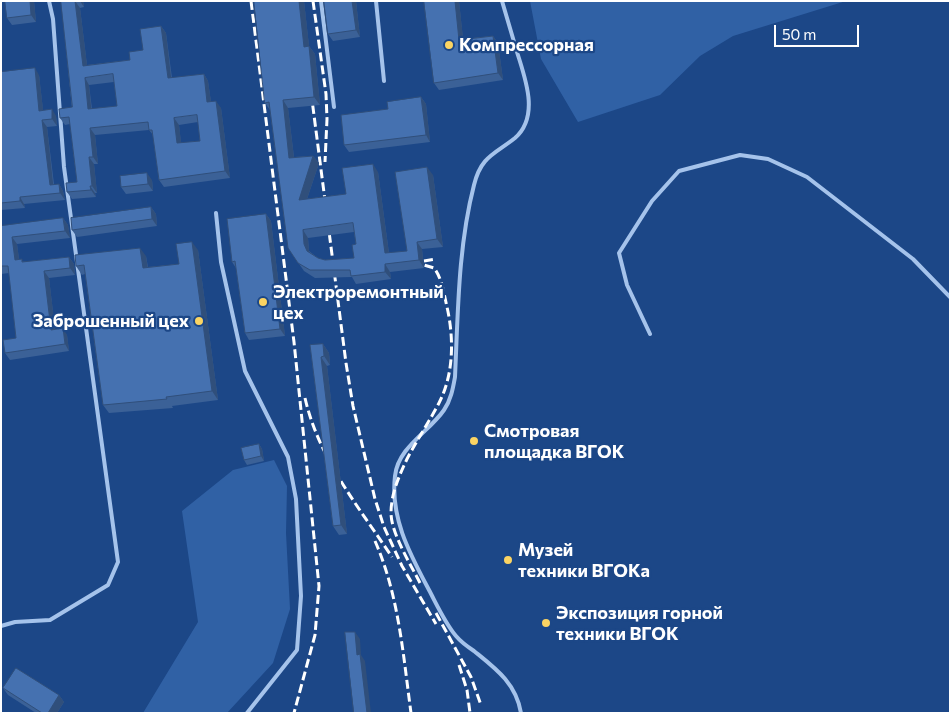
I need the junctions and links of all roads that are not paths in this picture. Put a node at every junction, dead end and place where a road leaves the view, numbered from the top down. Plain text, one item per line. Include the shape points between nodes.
1 (49, 1) edge
2 (321, 1) edge
3 (376, 1) edge
4 (502, 1) edge
5 (384, 82) dead end
6 (334, 107) dead end
7 (216, 213) dead end
8 (950, 298) edge
9 (650, 334) dead end
10 (1, 626) edge
11 (247, 713) edge
12 (520, 713) edge

1 - 10 lane via 64,167 118,562 108,585 50,620
2 - 6 lane
3 - 5 lane
4 - 12 lane via 527,86 527,120 522,132 487,158 474,183 460,270 452,393 444,410 405,452 394,482 400,531 434,600 456,636 498,670 513,690
7 - 11 lane via 220,262 245,371 288,457 296,500 301,596 297,650
8 - 9 lane via 913,259 807,177 768,159 740,155 679,171 652,201 619,253 627,285

